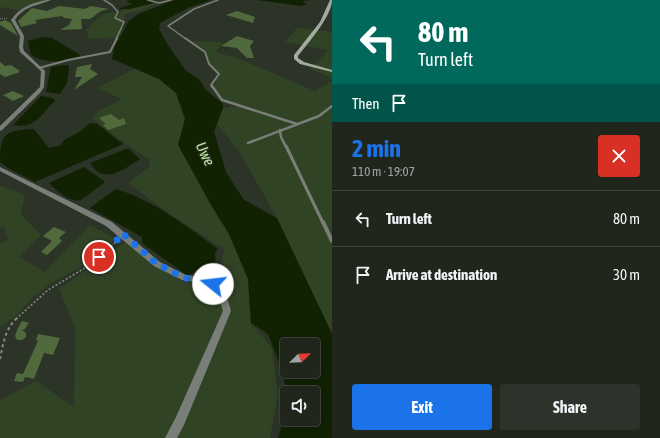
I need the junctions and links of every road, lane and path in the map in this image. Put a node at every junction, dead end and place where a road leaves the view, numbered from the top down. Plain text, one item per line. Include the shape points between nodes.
1 (50, 0) edge
2 (104, 0) edge
3 (148, 0) edge
4 (171, 0) edge
5 (218, 0) edge
6 (332, 0) edge
7 (40, 68) junction
8 (332, 71) edge
9 (332, 106) edge
10 (297, 124) junction
11 (0, 129) edge
12 (280, 130) junction
13 (248, 143) dead end
14 (0, 168) edge
15 (122, 233) junction
16 (332, 241) edge
17 (0, 359) edge
18 (171, 438) edge

1 - 7 street via 23,8 13,20 21,34 20,49
2 - 7 lane via 117,10 115,18 124,22 110,52
3 - 4 lane via 159,3
5 - 10 lane via 194,9 168,26 205,52 209,64 219,74 210,85 222,100
6 - 8 main road via 322,22 296,59
7 - 11 street via 43,76 42,87
9 - 10 lane via 319,116
10 - 12 lane
12 - 13 lane
12 - 16 lane via 280,137
14 - 15 street
15 - 17 path via 115,243 90,265 48,290 10,324
15 - 18 street via 157,264 185,278 205,280 221,289 227,311

